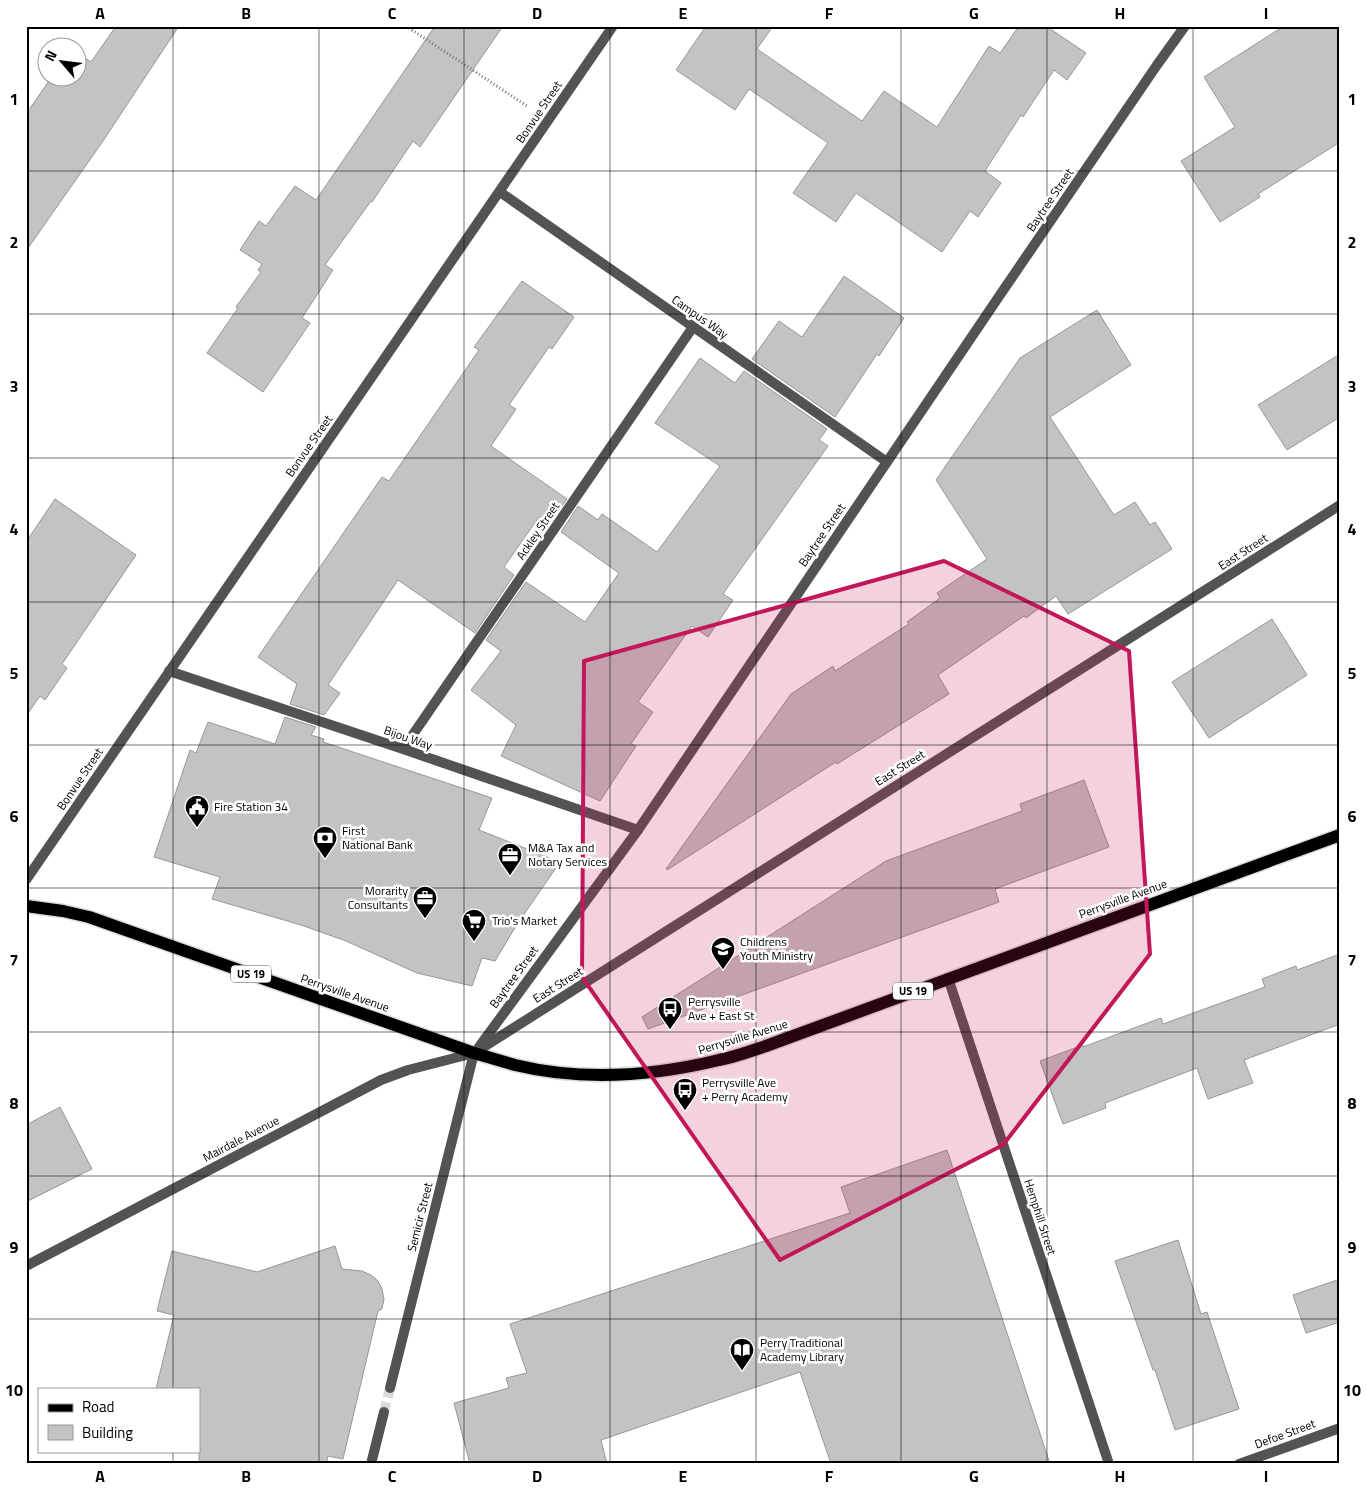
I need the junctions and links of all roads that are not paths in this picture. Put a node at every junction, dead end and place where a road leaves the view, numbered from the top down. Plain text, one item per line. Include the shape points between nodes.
1 (613, 26) edge
2 (1185, 26) edge
3 (500, 192) junction
4 (693, 327) junction
5 (887, 462) junction
6 (1340, 505) edge
7 (169, 671) junction
8 (403, 750) junction
9 (638, 830) junction
10 (1340, 835) edge
11 (26, 880) edge
12 (26, 906) edge
13 (948, 978) junction
14 (474, 1053) junction
15 (26, 1266) edge
16 (390, 1388) tunnel mouth
17 (384, 1412) tunnel mouth
18 (1340, 1428) edge
19 (371, 1464) edge
20 (1109, 1464) edge
21 (1239, 1464) edge

1 - 3 street, Bonvue Street
2 - 5 street, Baytree Street
3 - 4 street, Campus Way
3 - 7 street, Bonvue Street
4 - 5 street, Campus Way
4 - 8 street, Ackley Street
5 - 9 street, Baytree Street
6 - 14 street, East Street
7 - 8 street, Bijou Way
7 - 11 street, Bonvue Street
8 - 9 street, Bijou Way
9 - 14 street, Baytree Street
10 - 13 main road, Perrysville Avenue / US 19
12 - 14 main road, Perrysville Avenue / US 19 via 89,918
13 - 14 main road, Perrysville Avenue / US 19 via 766,1046 684,1068 642,1073 561,1072 516,1065
13 - 20 street, Hemphill Street
14 - 15 street, Mairdale Avenue via 381,1080
14 - 16 street, Semicir Street
17 - 19 street
18 - 21 street, Defoe Street

